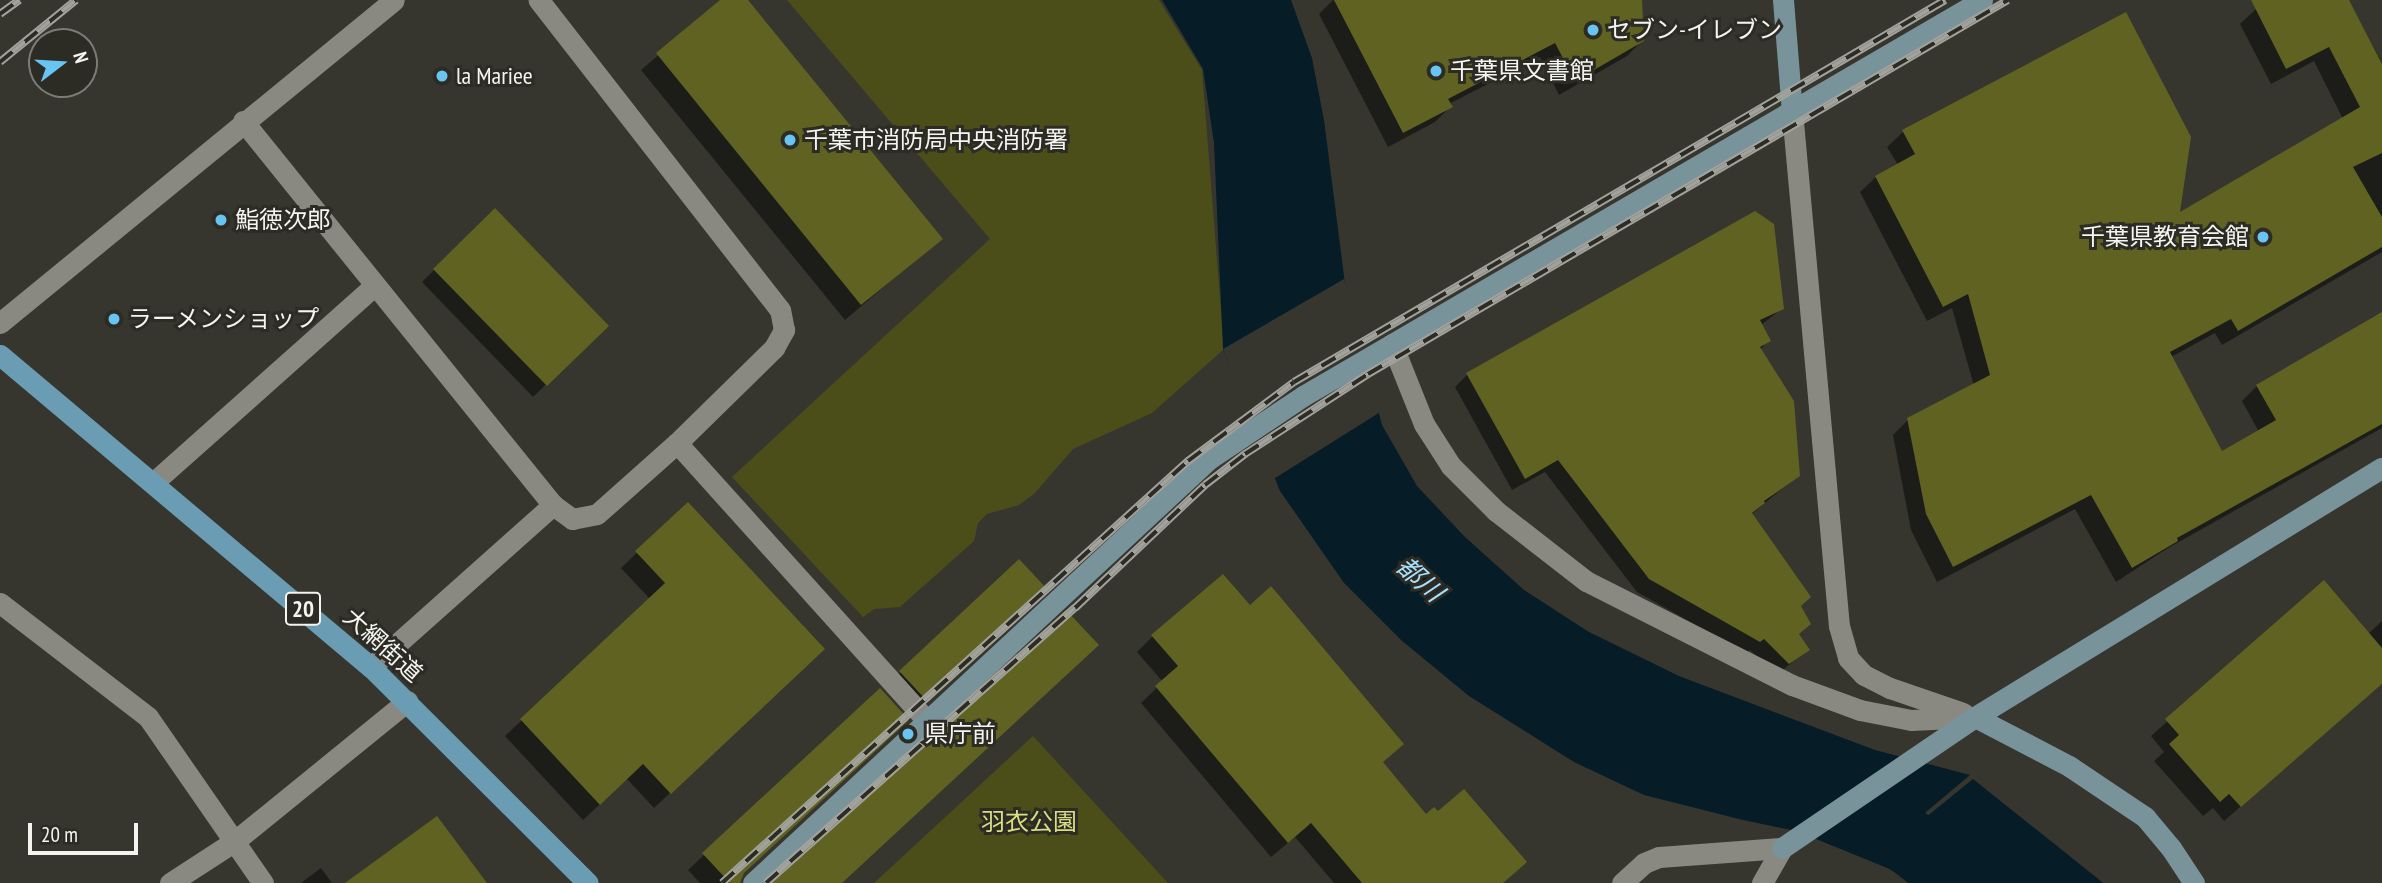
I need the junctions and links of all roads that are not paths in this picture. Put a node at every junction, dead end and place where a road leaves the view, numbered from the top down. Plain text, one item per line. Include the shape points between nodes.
1 (394, 0) edge
2 (539, 0) edge
3 (1783, 0) edge
4 (1982, 0) edge
5 (1792, 111) junction
6 (243, 121) junction
7 (374, 286) junction
8 (0, 323) edge
9 (1392, 344) junction
10 (0, 355) edge
11 (677, 443) junction
12 (2382, 468) edge
13 (155, 482) junction
14 (553, 505) junction
15 (0, 603) edge
16 (371, 667) junction
17 (407, 701) junction
18 (1975, 718) junction
19 (927, 721) junction
20 (235, 841) junction
21 (1782, 848) junction
22 (170, 883) edge
23 (263, 883) edge
24 (588, 883) edge
25 (753, 883) edge
26 (1622, 883) edge
27 (1762, 883) edge
28 (2194, 883) edge

1 - 6 street
2 - 11 street via 780,310 784,330 774,348
3 - 5 street
4 - 5 street
5 - 9 street
5 - 18 street via 1839,626 1848,658 1864,675 1890,688
6 - 7 street
6 - 8 street
7 - 13 street
7 - 14 street
9 - 18 street via 1424,424 1451,466 1496,512 1586,581 1791,685 1860,710 1911,720
9 - 19 street via 1209,459
10 - 13 main road, 大網街道 / 20
11 - 14 street via 597,514 572,519
11 - 19 street
12 - 18 street
13 - 16 main road, 大網街道 / 20
14 - 16 street
15 - 20 street via 148,717
16 - 17 main road, 大網街道 / 20
17 - 20 street
17 - 24 main road, 大網街道 / 20
18 - 21 street
18 - 28 street via 2069,766 2145,817
19 - 25 street
20 - 22 street
20 - 23 street
21 - 26 street via 1659,857 1644,863
21 - 27 street

